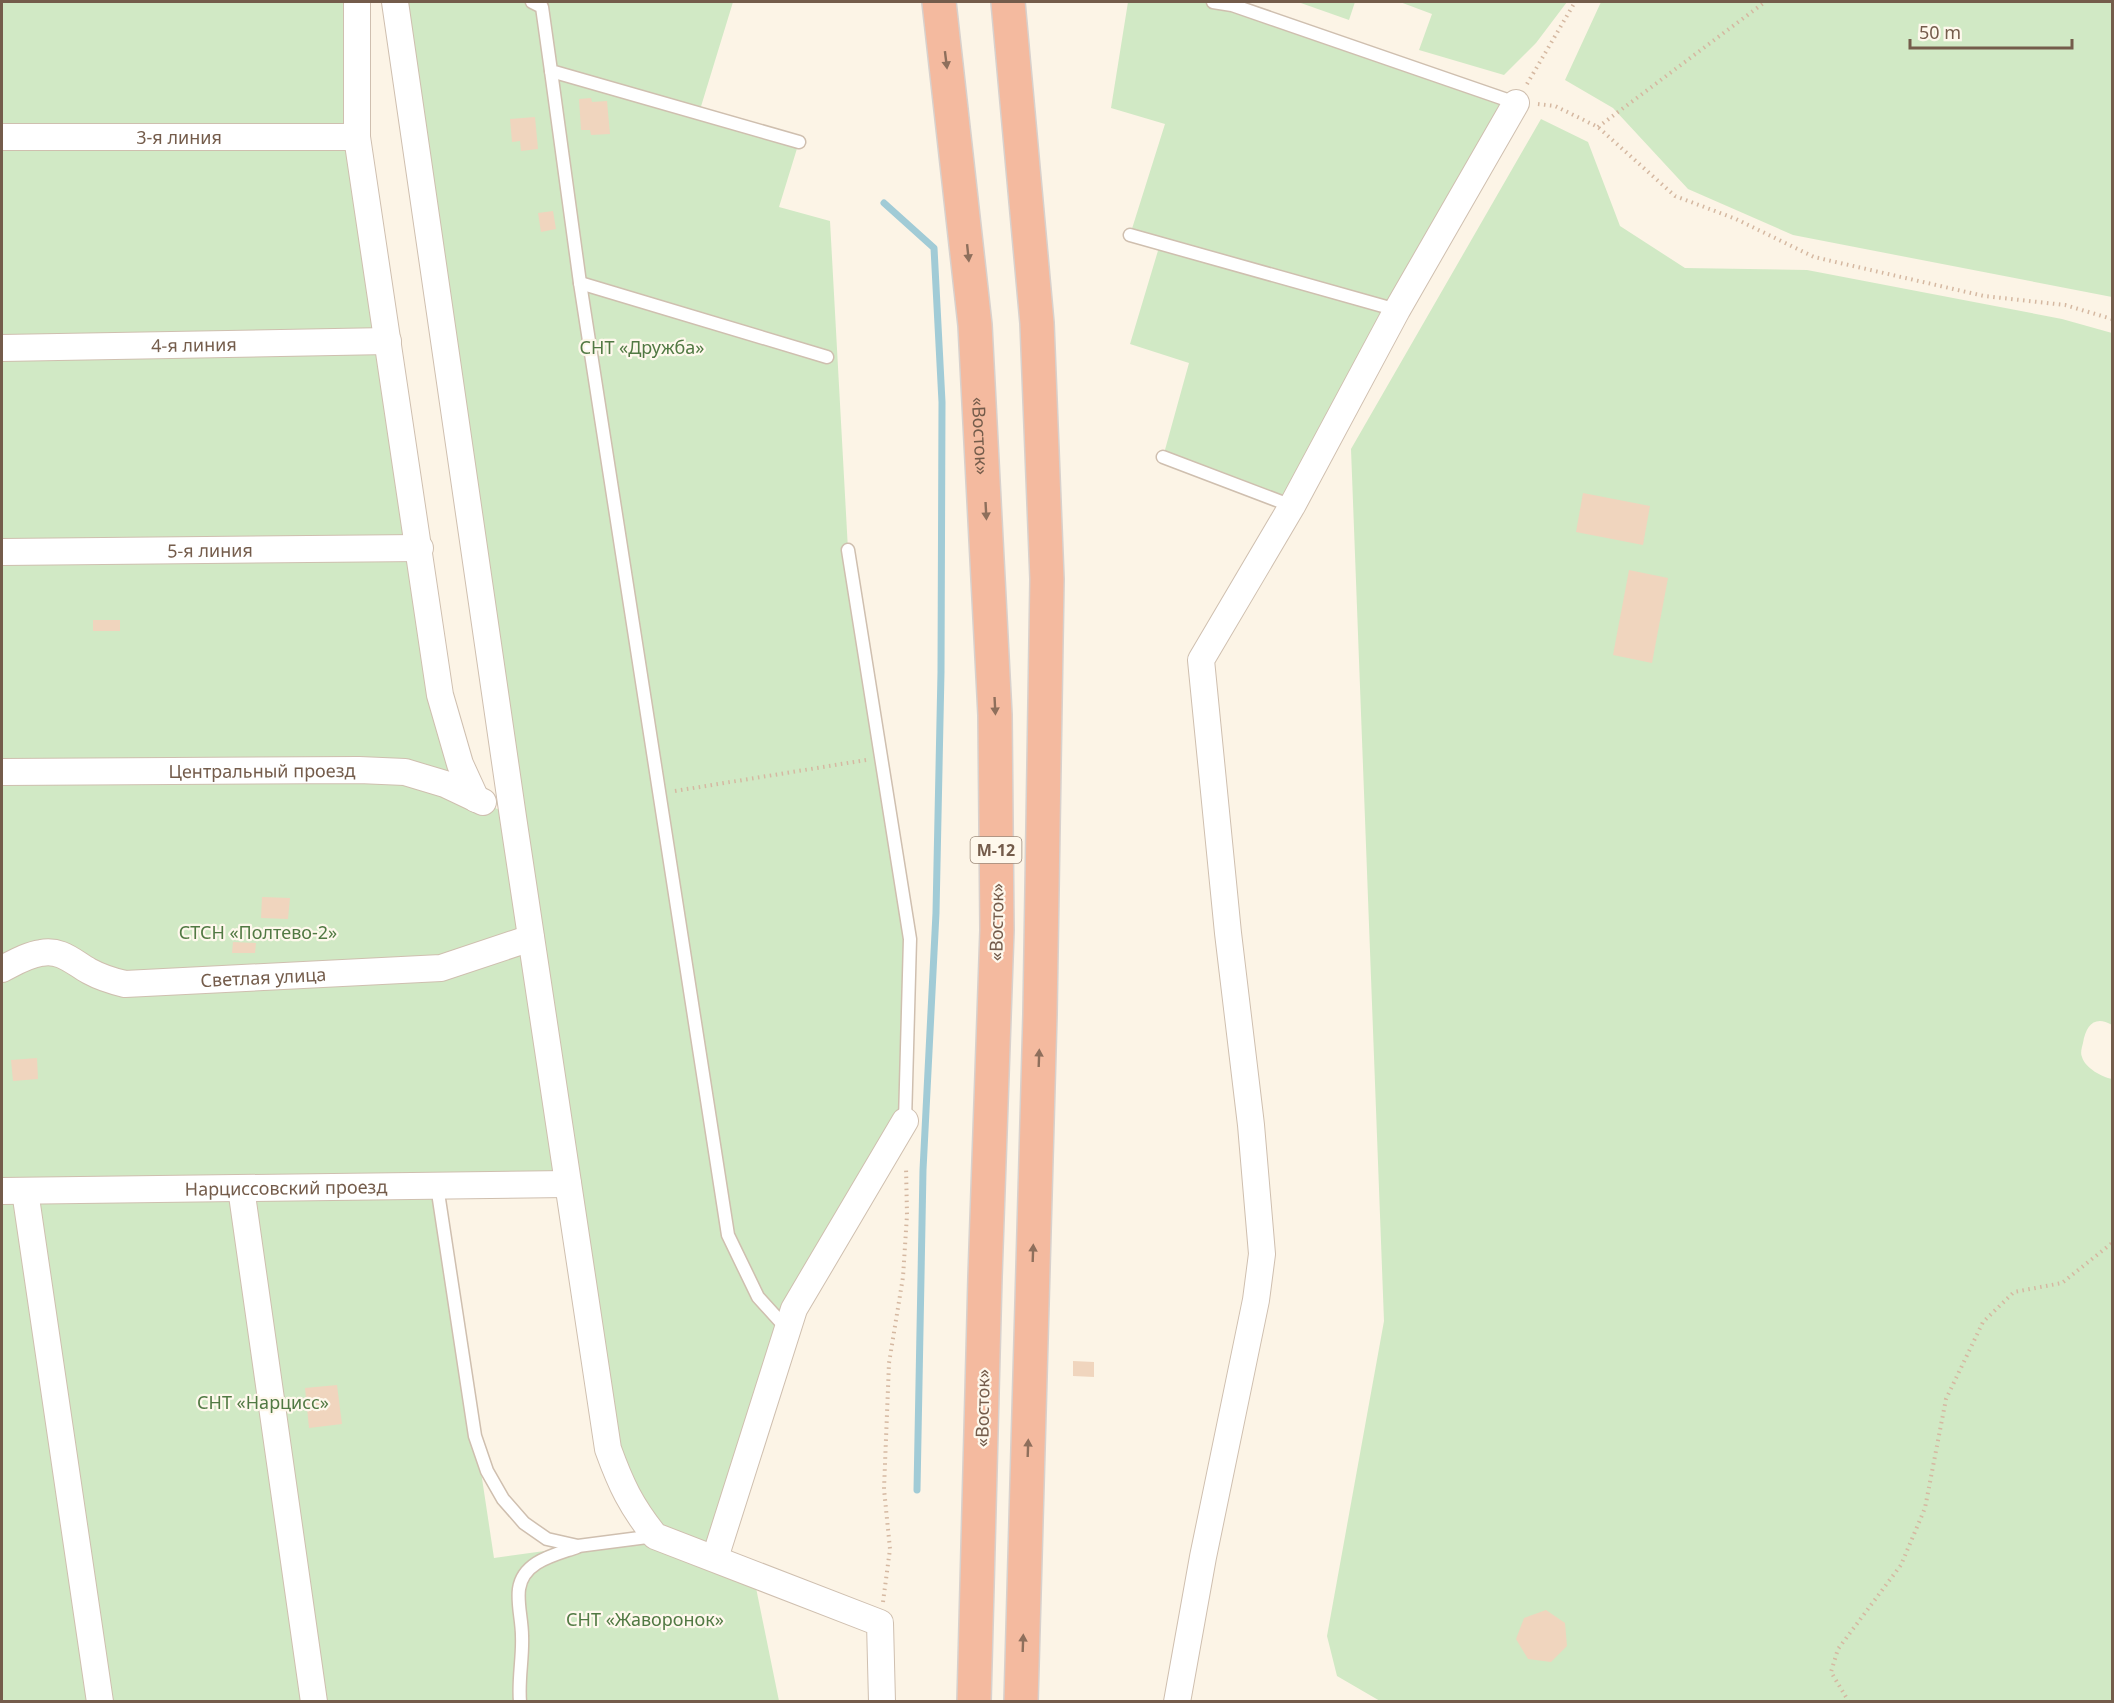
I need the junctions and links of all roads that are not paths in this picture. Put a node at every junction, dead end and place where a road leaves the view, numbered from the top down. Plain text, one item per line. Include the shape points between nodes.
1 (357, 2) edge
2 (394, 2) edge
3 (939, 2) edge
4 (1008, 2) edge
5 (1213, 2) edge
6 (540, 3) edge
7 (551, 71) junction
8 (1516, 103) joint
9 (2, 137) edge
10 (357, 137) junction
11 (799, 142) dead end
12 (1130, 235) dead end
13 (580, 283) junction
14 (1397, 310) junction
15 (388, 341) junction
16 (2, 348) edge
17 (827, 357) dead end
18 (1163, 457) dead end
19 (1293, 506) junction
20 (420, 548) junction
21 (848, 550) dead end
22 (2, 552) edge
23 (2, 772) edge
24 (476, 799) junction
25 (513, 817) junction
26 (531, 938) junction
27 (2, 969) edge
28 (905, 1121) joint
29 (568, 1184) junction
30 (437, 1186) junction
31 (241, 1188) junction
32 (13, 1191) edge
33 (787, 1329) junction
34 (655, 1536) junction
35 (578, 1546) junction
36 (716, 1558) junction
37 (100, 1701) edge
38 (314, 1701) edge
39 (520, 1701) edge
40 (882, 1701) edge
41 (974, 1701) edge
42 (1021, 1701) edge
43 (1177, 1701) edge

1 - 10 street
2 - 25 street
3 -> 41 highway, «Восток» / М-12 via 975,325 996,716 997,930
42 -> 4 highway, М-12 via 1041,1002 1047,579 1037,323
5 - 8 lane via 1232,5
6 - 7 lane
7 - 11 lane
7 - 13 lane
8 - 14 street
9 - 10 street, 3-я линия
10 - 15 street
12 - 14 lane
13 - 17 lane
13 - 33 lane via 728,1235 758,1297
14 - 19 street
15 - 16 street, 4-я линия
15 - 20 street
18 - 19 lane
19 - 43 street via 1201,660 1262,1254
20 - 22 street, 5-я линия
20 - 24 street via 440,694 460,764
21 - 28 lane via 910,939
23 - 24 street, Центральный проезд via 405,772 445,784
24 - 25 street, Центральный проезд
25 - 26 street
26 - 27 street, Светлая улица via 441,968 125,984 89,971 69,957 43,952
26 - 29 street
28 - 33 street via 794,1309
29 - 30 street, Нарциссовский проезд
29 - 34 street via 608,1449 636,1512
30 - 31 street, Нарциссовский проезд
30 - 35 lane via 475,1436 487,1471 502,1499 524,1523 547,1539
31 - 32 street, Нарциссовский проезд
31 - 38 street
32 - 37 street
33 - 36 street
34 - 35 lane
34 - 36 street
35 - 39 lane via 540,1561 522,1578
36 - 40 street via 880,1623

